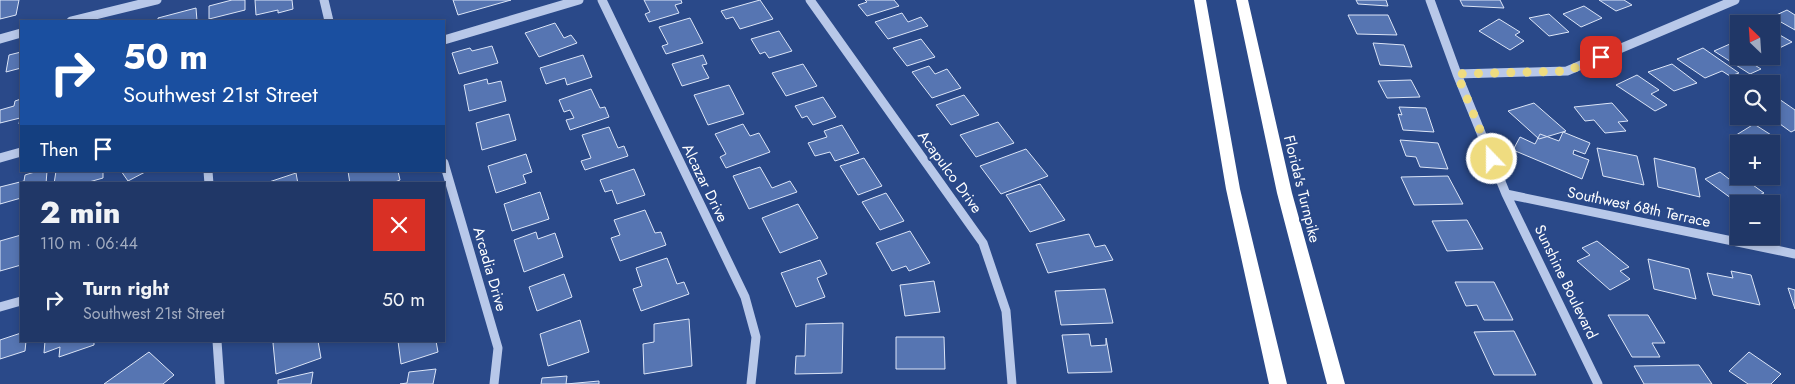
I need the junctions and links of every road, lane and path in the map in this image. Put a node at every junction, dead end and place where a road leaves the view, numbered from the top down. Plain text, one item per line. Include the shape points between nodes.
1 (157, 0) edge
2 (324, 0) edge
3 (579, 0) edge
4 (602, 0) edge
5 (810, 0) edge
6 (1200, 0) edge
7 (1242, 0) edge
8 (1430, 0) edge
9 (1735, 0) edge
10 (564, 2) edge
11 (75, 20) edge
12 (329, 20) edge
13 (20, 33) edge
14 (0, 39) edge
15 (445, 40) edge
16 (1457, 74) junction
17 (20, 152) edge
18 (0, 158) edge
19 (445, 166) edge
20 (1506, 194) junction
21 (1795, 254) edge
22 (20, 300) edge
23 (0, 307) edge
24 (218, 342) edge
25 (220, 384) edge
26 (494, 384) edge
27 (751, 384) edge
28 (1012, 384) edge
29 (1278, 384) edge
30 (1336, 384) edge
31 (1598, 384) edge

1 - 11 street
2 - 12 street
3 - 10 street
4 - 27 street, Alcazar Drive via 745,297 756,337
5 - 28 street, Acapulco Drive via 983,243 1006,311
6 - 29 highway via 1233,189
7 - 30 highway, Florida's Turnpike via 1289,214
8 - 16 street
9 - 16 street via 1567,71
10 - 15 street
13 - 14 street
16 - 20 street
17 - 18 street
19 - 26 street, Arcadia Drive via 498,348
20 - 21 street, Southwest 68th Terrace
20 - 31 street, Sunshine Boulevard
22 - 23 street
24 - 25 street

